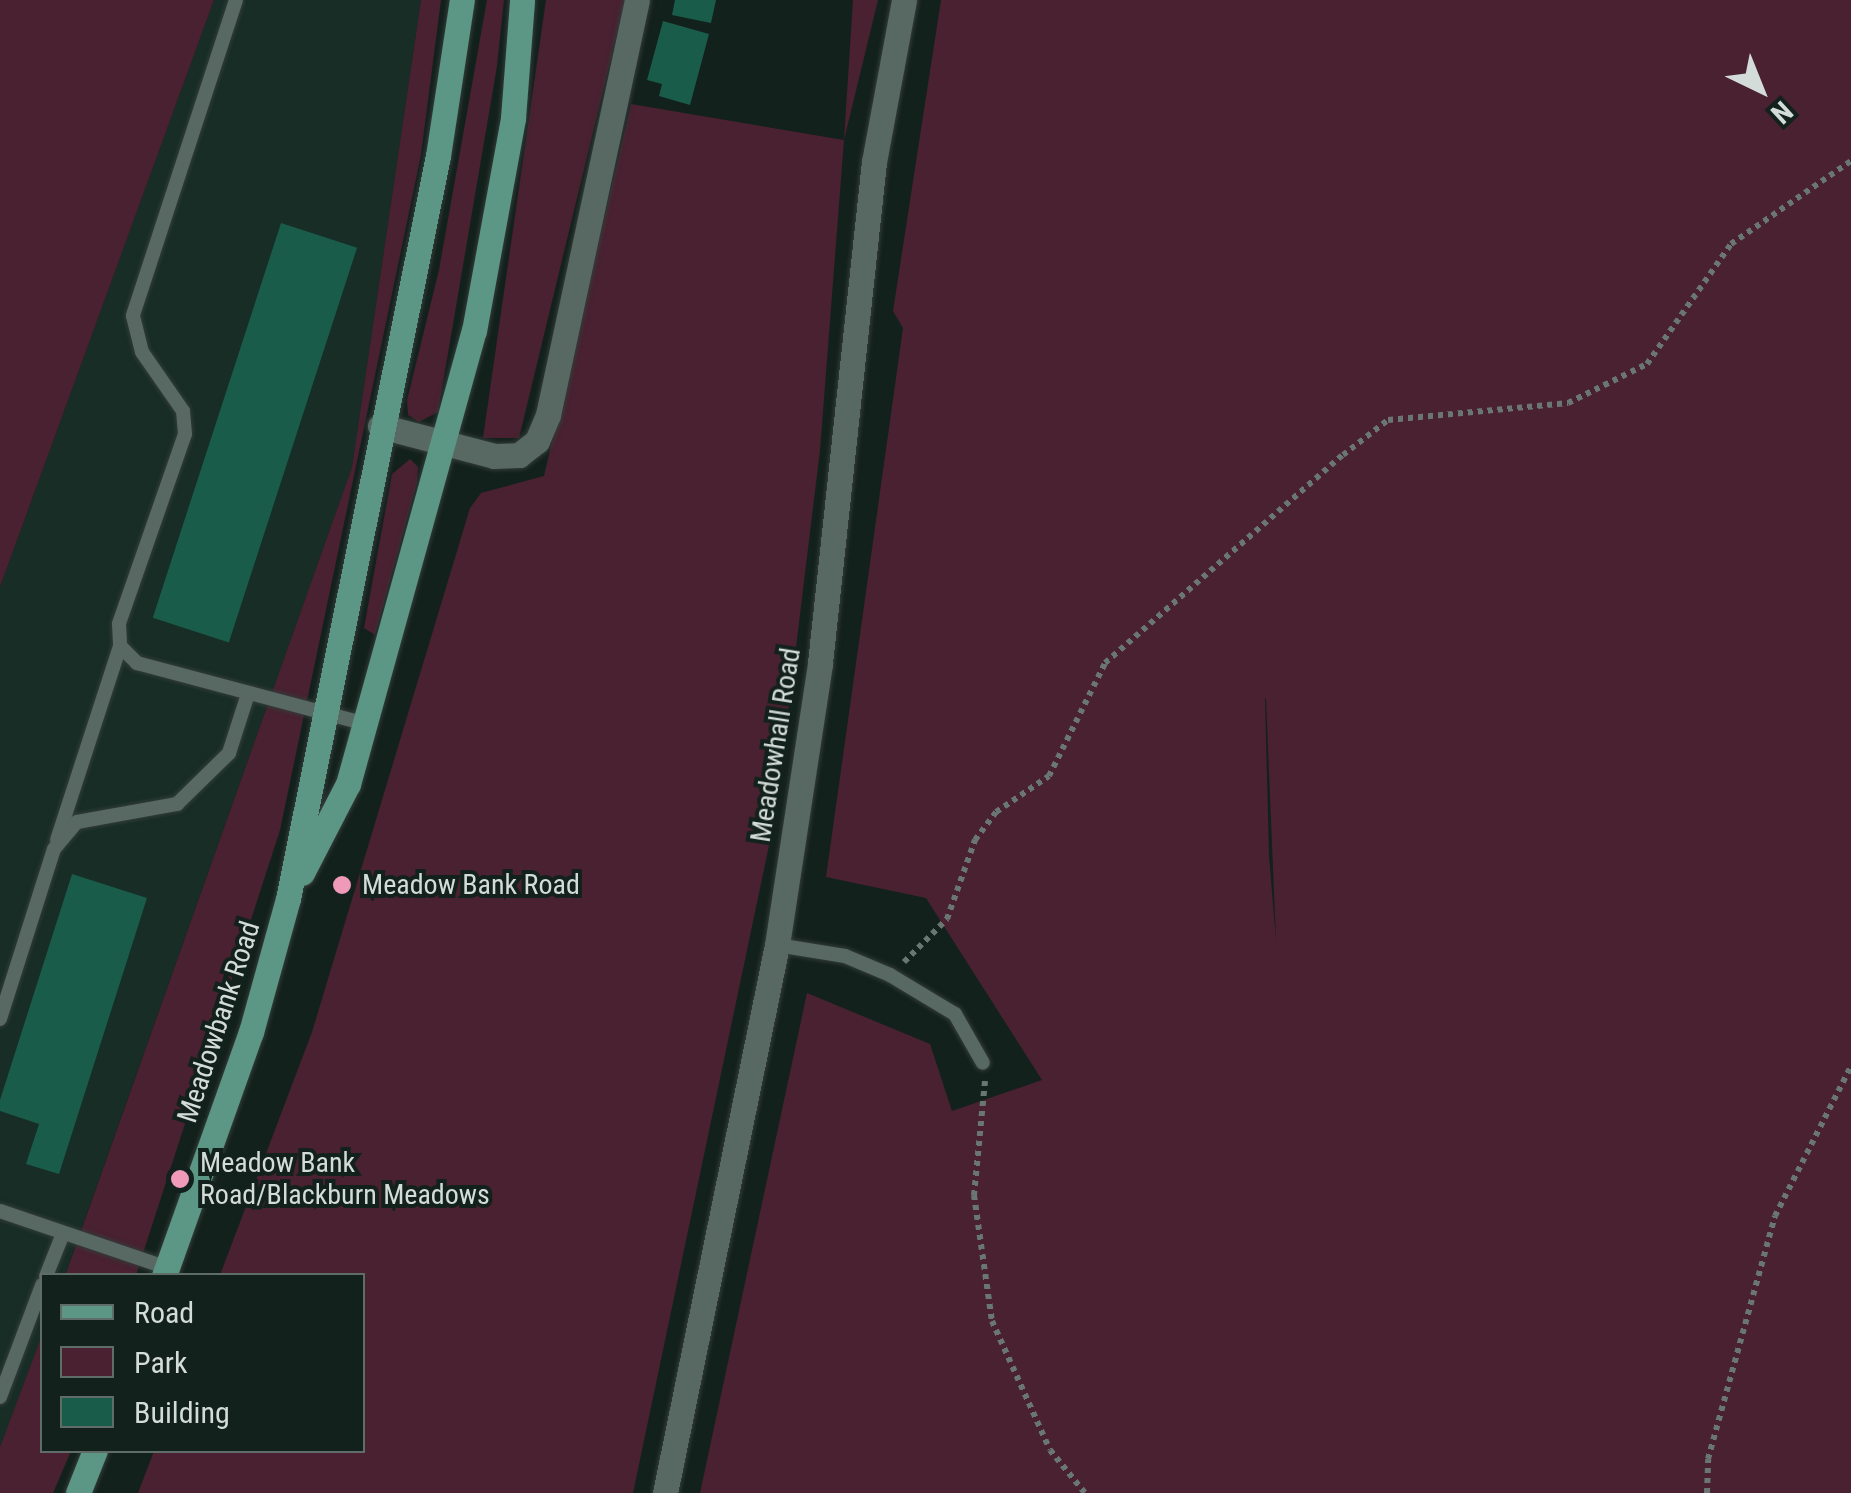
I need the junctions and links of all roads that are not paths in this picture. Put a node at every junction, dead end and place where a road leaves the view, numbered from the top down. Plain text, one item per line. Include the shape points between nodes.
1 (236, 0) edge
2 (462, 0) edge
3 (522, 0) edge
4 (637, 0) edge
5 (904, 0) edge
6 (380, 426) junction
7 (446, 444) junction
8 (120, 646) junction
9 (247, 697) junction
10 (328, 713) junction
11 (366, 724) junction
12 (54, 849) junction
13 (288, 899) junction
14 (777, 945) junction
15 (0, 1019) edge
16 (982, 1063) road end
17 (0, 1211) edge
18 (62, 1236) junction
19 (166, 1272) edge
20 (47, 1273) edge
21 (40, 1290) edge
22 (0, 1397) edge
23 (94, 1453) edge
24 (78, 1493) edge
25 (665, 1493) edge

1 - 8 lane via 133,316 142,352 183,411 185,434 119,624
2 - 6 main road via 438,156
3 - 7 main road via 510,138
4 - 7 street via 548,416 519,455
5 - 14 street, Meadowhall Road via 874,162 825,624
6 - 7 street
6 - 10 main road
7 - 11 main road
8 - 9 lane via 137,663
8 - 12 lane
9 - 10 lane
9 - 12 lane via 229,753 176,804 77,822
10 - 11 lane
10 - 13 main road
11 - 13 main road via 348,784
12 - 15 lane
13 - 19 main road, Meadowbank Road via 251,1032
14 - 16 lane via 844,956 890,975 955,1014
14 - 25 street, Meadowhall Road
17 - 18 lane
18 - 19 lane
18 - 20 lane
21 - 22 lane
23 - 24 main road

